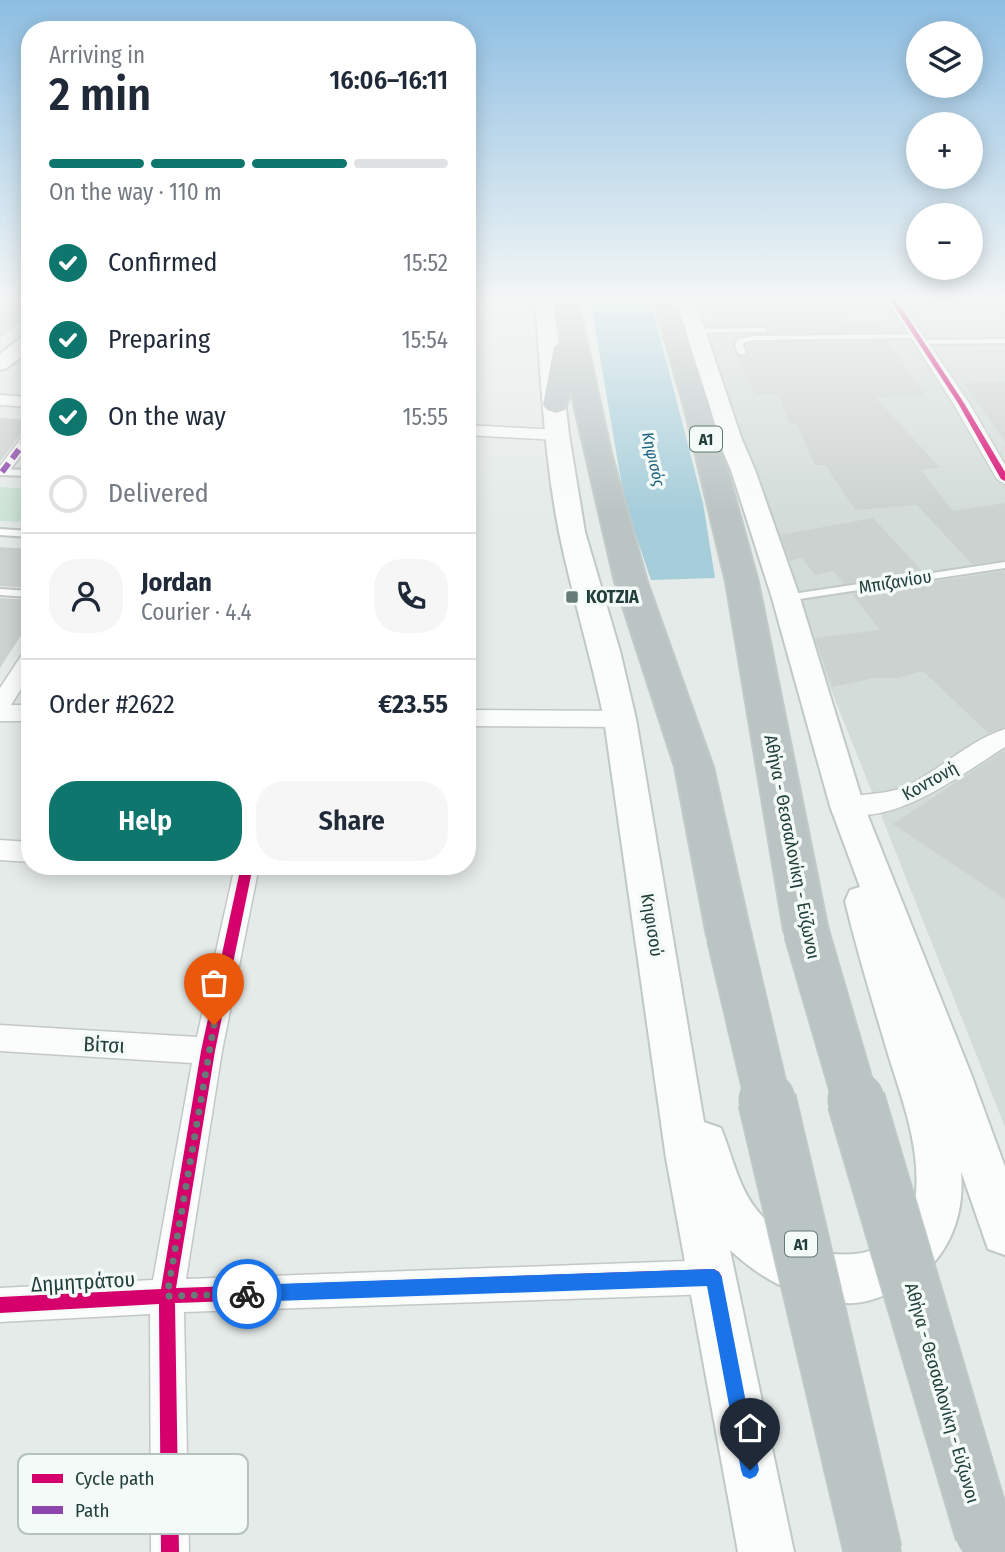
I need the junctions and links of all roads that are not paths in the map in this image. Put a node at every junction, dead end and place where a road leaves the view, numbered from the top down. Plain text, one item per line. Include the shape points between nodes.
1 (551, 370) edge
2 (564, 370) edge
3 (579, 370) edge
4 (686, 370) edge
5 (708, 370) edge
6 (938, 370) edge
7 (0, 400) edge
8 (21, 401) edge
9 (556, 420) junction
10 (476, 429) edge
11 (730, 440) junction
12 (21, 446) edge
13 (1, 472) edge
14 (21, 473) edge
15 (1005, 479) edge
16 (0, 532) edge
17 (21, 533) edge
18 (1005, 565) edge
19 (742, 582) junction
20 (0, 592) edge
21 (21, 593) edge
22 (786, 598) junction
23 (21, 672) edge
24 (0, 705) edge
25 (0, 713) edge
26 (21, 713) edge
27 (476, 718) edge
28 (620, 719) junction
29 (1005, 737) edge
30 (847, 806) junction
31 (0, 850) edge
32 (21, 851) edge
33 (245, 875) edge
34 (662, 987) junction
35 (0, 1038) edge
36 (208, 1051) junction
37 (1005, 1232) edge
38 (713, 1278) junction
39 (167, 1296) junction
40 (0, 1305) edge
41 (169, 1454) edge
42 (170, 1534) edge
43 (170, 1552) edge
44 (765, 1552) edge
45 (873, 1552) edge
46 (989, 1552) edge

1 - 9 main road, Κηφισού
2 - 9 highway
3 - 45 highway, Α1, bridge via 631,582 694,767
4 - 19 highway, Αθήνα - Θεσσαλονίκη - Εύζωνοι / Α1
5 - 11 main road
6 - 15 street
7 - 8 street
9 - 10 street
9 - 28 main road, Κηφισού via 572,532
11 - 19 highway via 749,546
11 - 22 main road
12 - 13 street
13 - 14 lane
16 - 17 lane
18 - 22 lane, Μπιζανίου
19 - 46 highway, Αθήνα - Θεσσαλονίκη - Εύζωνοι / Α1, bridge via 806,931
20 - 21 lane
22 - 30 main road
23 - 24 street
25 - 26 street
27 - 28 street
28 - 34 main road, Κηφισού
29 - 30 street, Κοντονή via 917,791 891,802
30 - 34 main road via 854,863 869,924 934,1135 936,1214 921,1246 894,1270 854,1281 817,1277 791,1266 747,1234 721,1198
30 - 37 main road
31 - 32 street
33 - 36 street
34 - 38 main road, Κηφισού via 688,1158
35 - 36 street, Βίτσι
36 - 39 street
38 - 39 street, Δημητράτου
38 - 44 main road, Κηφισού
39 - 40 street, Δημητράτου
39 - 41 street
42 - 43 street

